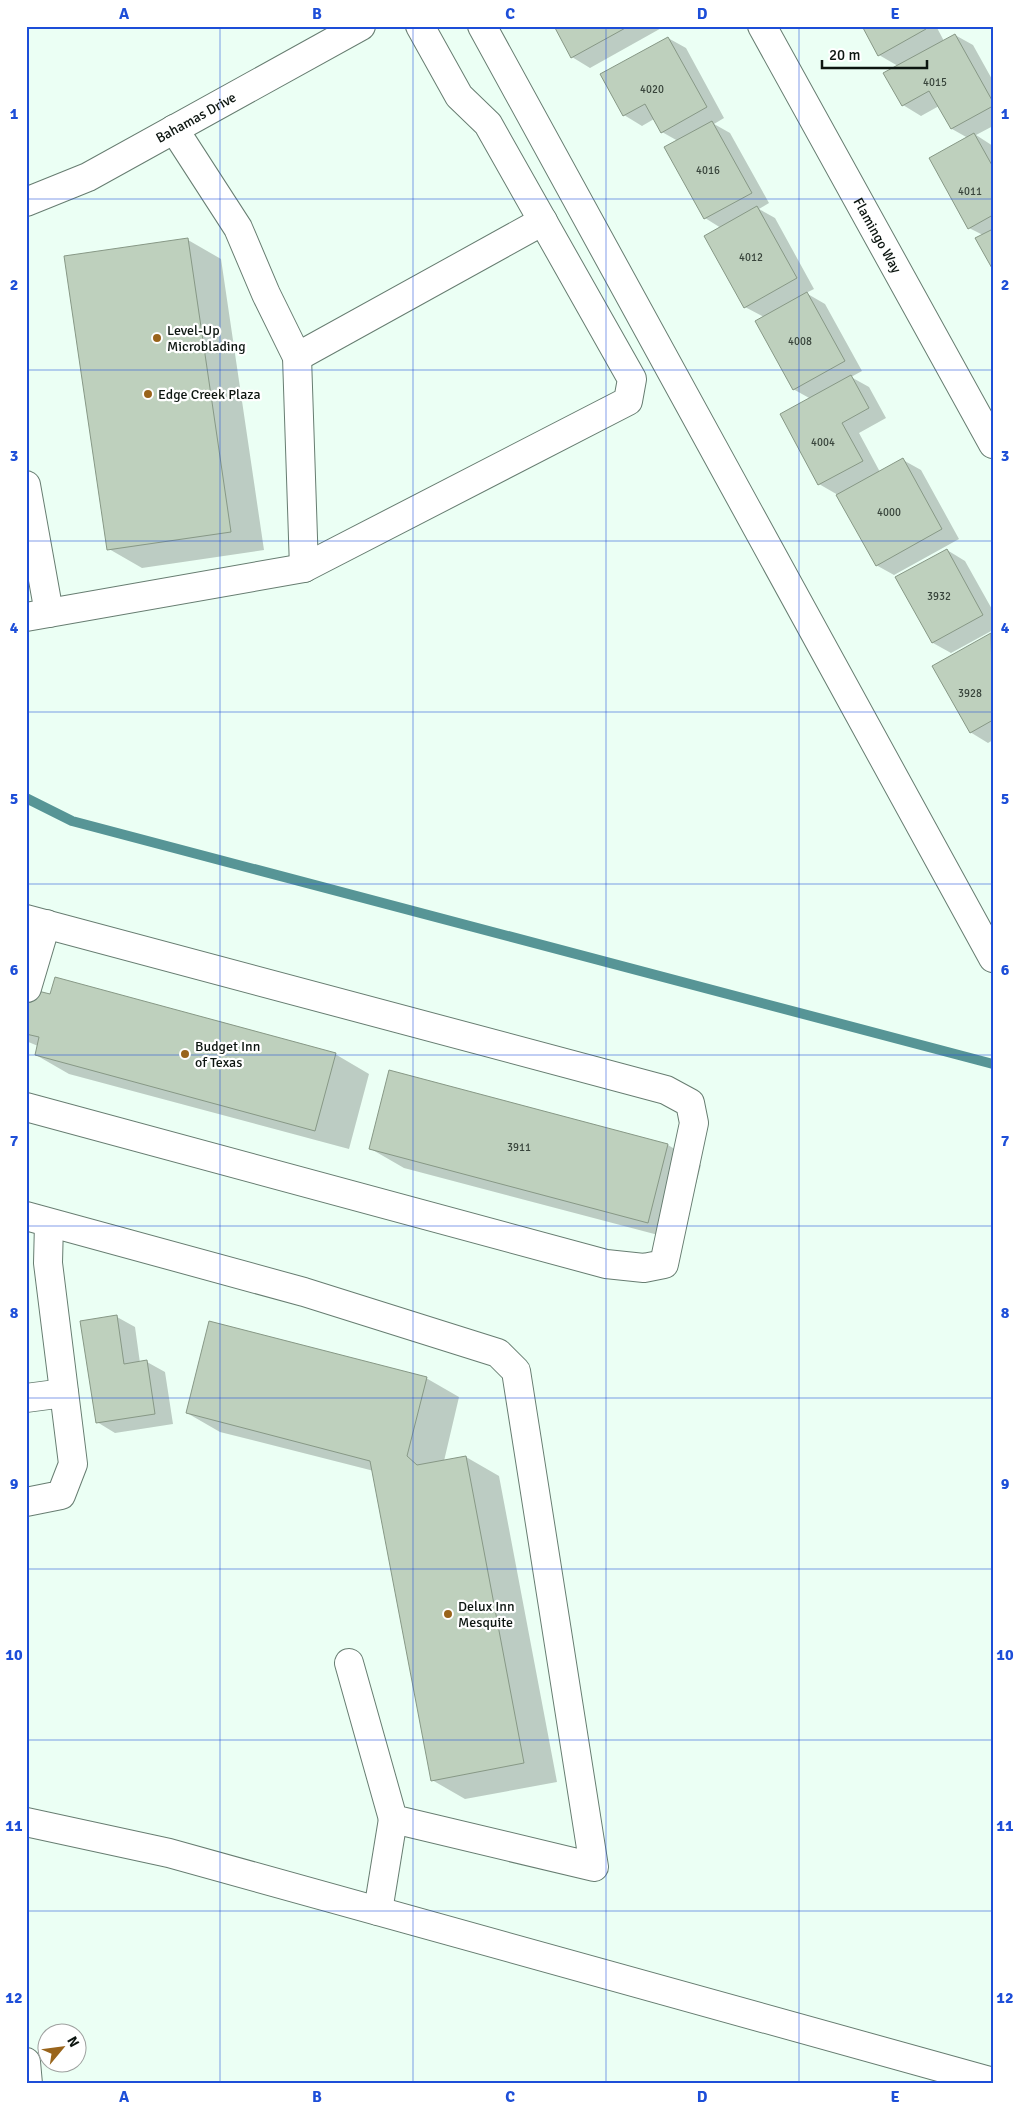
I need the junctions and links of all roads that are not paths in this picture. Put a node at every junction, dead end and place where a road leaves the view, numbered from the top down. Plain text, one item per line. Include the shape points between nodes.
1 (361, 26) edge
2 (420, 26) edge
3 (482, 26) edge
4 (762, 26) edge
5 (174, 129) junction
6 (26, 202) edge
7 (543, 221) junction
8 (297, 357) junction
9 (993, 444) edge
10 (26, 485) edge
11 (304, 568) junction
12 (37, 615) edge
13 (36, 922) edge
14 (993, 958) edge
15 (27, 988) edge
16 (26, 1107) edge
17 (38, 1220) edge
18 (64, 1393) junction
19 (26, 1398) edge
20 (26, 1502) edge
21 (348, 1662) dead end
22 (393, 1819) junction
23 (26, 1822) edge
24 (378, 1911) junction
25 (26, 2062) edge
26 (993, 2082) edge
27 (28, 2084) edge

1 - 5 main road, Bahamas Drive
2 - 7 main road via 459,96 488,124
3 - 14 main road
4 - 9 main road, Flamingo Way
5 - 6 main road, Bahamas Drive via 88,176
5 - 8 main road via 238,228
7 - 8 main road
7 - 11 main road via 632,379 628,401
8 - 11 main road
10 - 12 main road
11 - 12 main road
13 - 15 main road
13 - 16 main road via 666,1090 690,1103 694,1123 664,1264 644,1268 606,1264
17 - 18 main road via 48,1263
17 - 22 main road via 304,1292 498,1353 516,1371 594,1867
18 - 19 main road
18 - 20 main road via 73,1464 60,1495
21 - 22 main road
22 - 24 main road
23 - 24 main road via 169,1853
24 - 26 main road
25 - 27 main road

